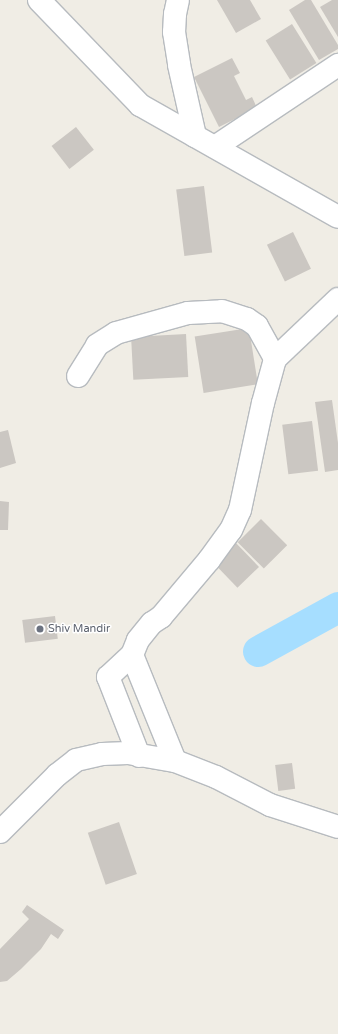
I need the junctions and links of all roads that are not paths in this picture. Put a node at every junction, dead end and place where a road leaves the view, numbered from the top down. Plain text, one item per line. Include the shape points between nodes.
1 (39, 0) edge
2 (178, 0) edge
3 (338, 65) edge
4 (187, 133) junction
5 (215, 147) junction
6 (338, 217) edge
7 (338, 299) edge
8 (283, 352) junction
9 (78, 376) dead end
10 (132, 655) junction
11 (140, 756) junction
12 (175, 761) junction
13 (338, 827) edge
14 (0, 832) edge

1 - 4 street via 140,105
2 - 4 street via 174,32
3 - 5 street
4 - 5 street
5 - 6 street
7 - 8 street
8 - 9 street via 247,318 222,311 188,313 116,333 97,344
8 - 10 street via 263,403 240,510 231,530 161,617 152,623 138,640
10 - 11 street via 108,677
10 - 12 street
11 - 12 street
11 - 14 street via 128,753 102,754 76,760 57,775
12 - 13 street via 216,777 270,805

